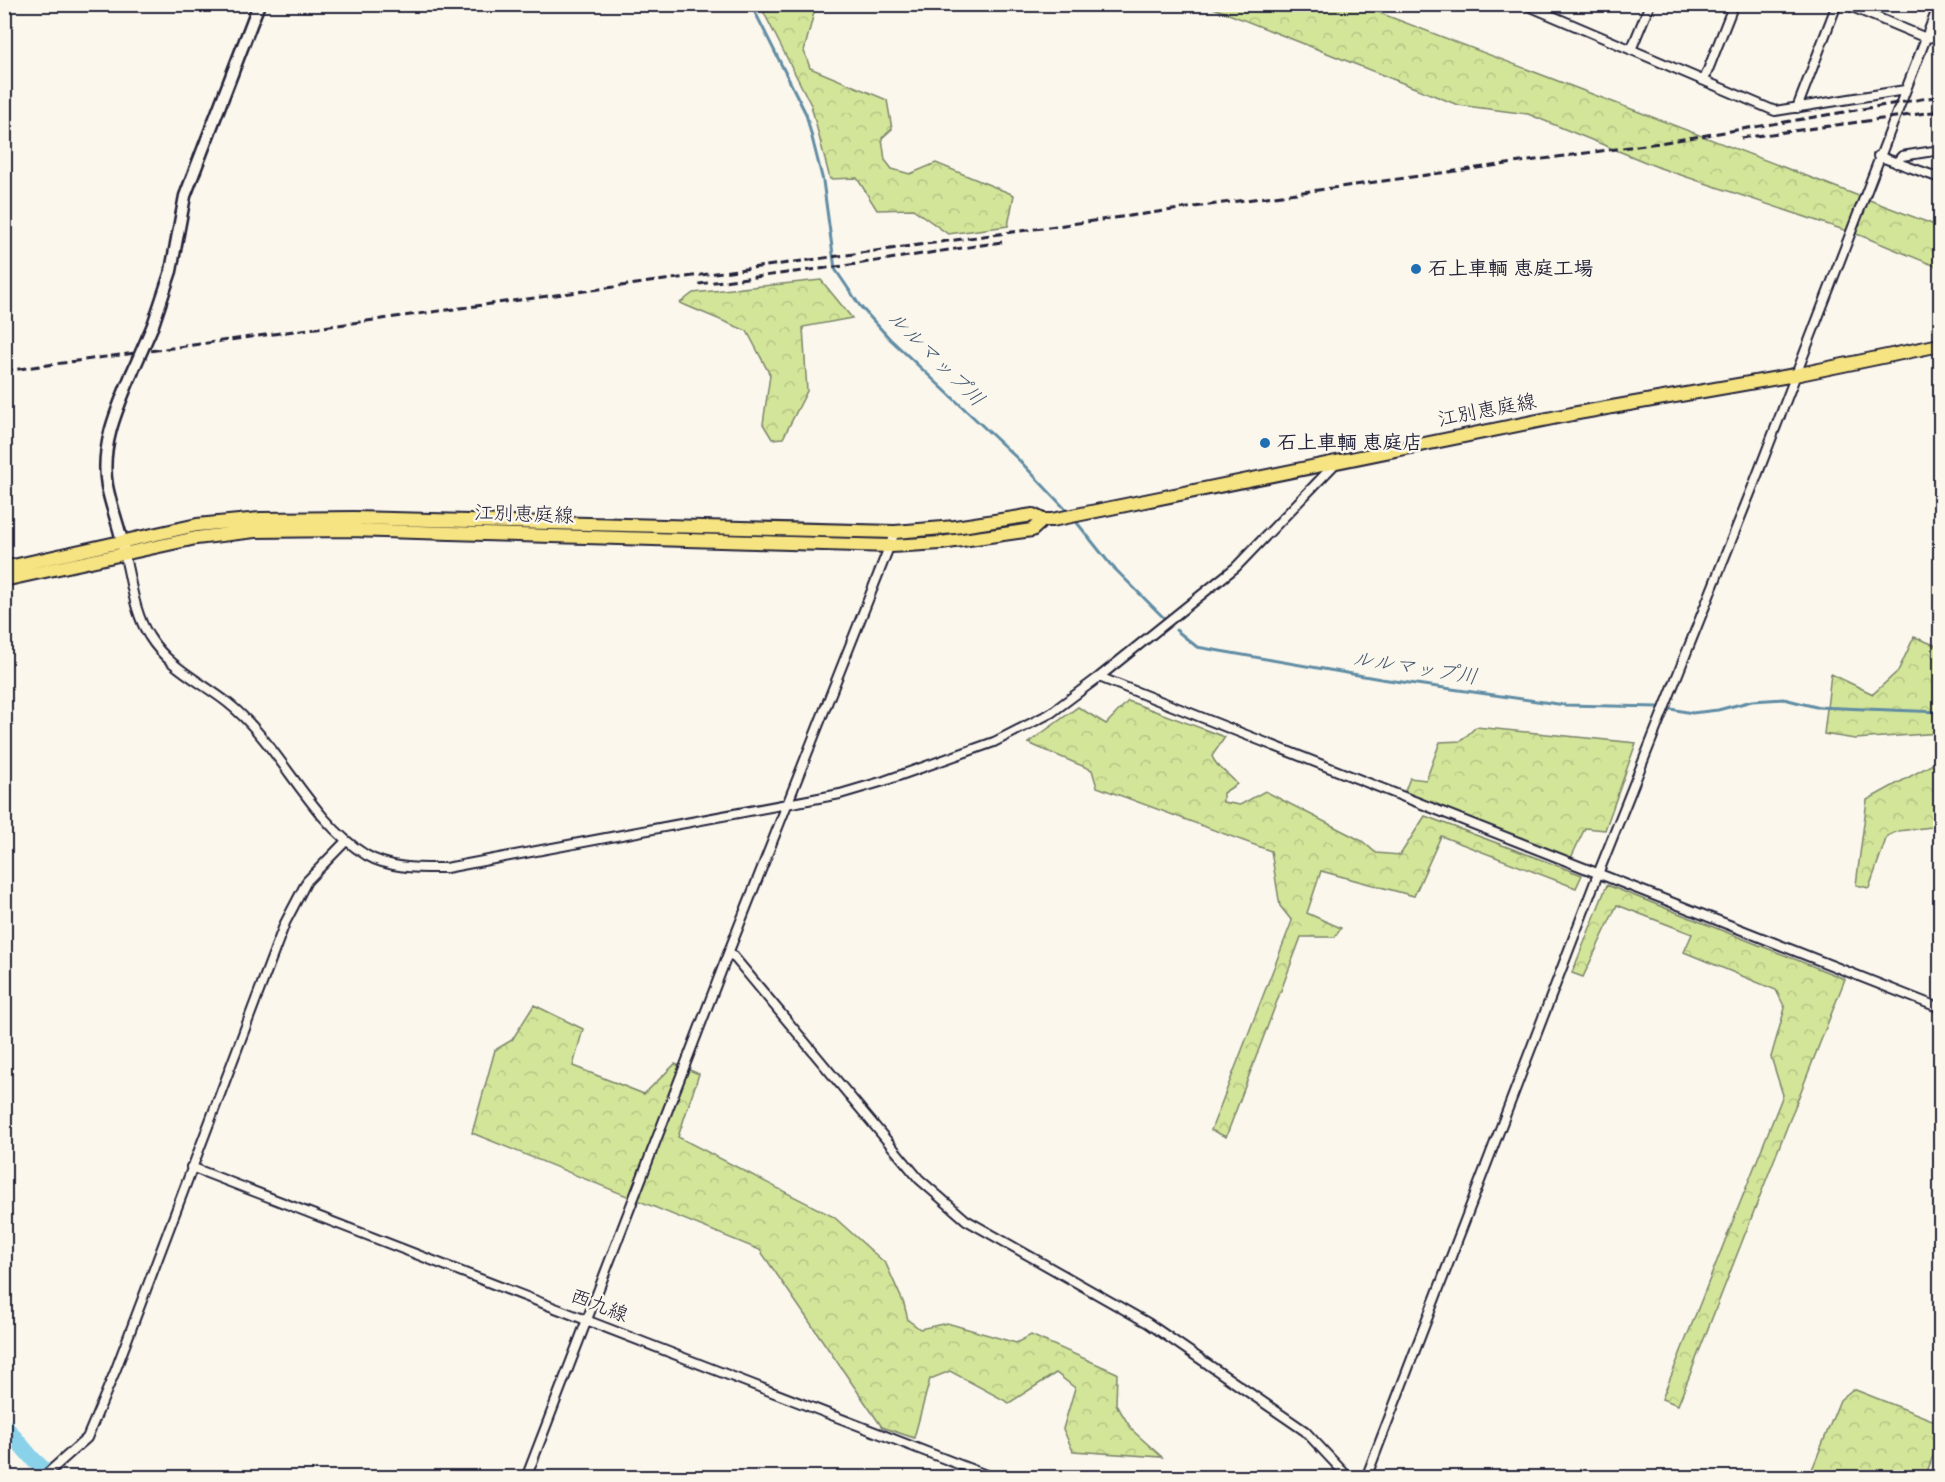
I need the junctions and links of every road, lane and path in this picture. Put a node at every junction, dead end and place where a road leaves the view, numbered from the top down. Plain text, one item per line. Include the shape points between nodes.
1 (259, 4) edge
2 (1524, 4) edge
3 (1650, 4) edge
4 (1734, 4) edge
5 (1837, 4) edge
6 (1845, 4) edge
7 (1939, 4) edge
8 (1941, 36) edge
9 (1926, 38) junction
10 (1631, 50) junction
11 (1704, 80) junction
12 (1905, 90) junction
13 (1797, 108) junction
14 (1941, 150) edge
15 (1878, 156) junction
16 (1896, 162) junction
17 (1941, 178) edge
18 (1941, 345) edge
19 (1795, 375) junction
20 (1338, 461) junction
21 (1047, 520) junction
22 (895, 532) junction
23 (891, 546) junction
24 (123, 547) junction
25 (4, 568) edge
26 (4, 580) edge
27 (1100, 677) junction
28 (787, 804) junction
29 (345, 842) junction
30 (1598, 874) junction
31 (729, 951) junction
32 (1941, 1008) edge
33 (191, 1167) junction
34 (587, 1319) junction
35 (42, 1478) edge
36 (526, 1478) edge
37 (994, 1478) edge
38 (1349, 1478) edge
39 (1366, 1478) edge

1 - 24 street, bridge via 185,196 171,271 153,326 114,416 106,455 107,486
2 - 10 street
3 - 10 street
4 - 11 street
5 - 13 street
6 - 9 street
7 - 9 street
8 - 9 street
9 - 12 street
10 - 11 street
11 - 13 street via 1775,111
12 - 13 street
12 - 15 street
14 - 16 street via 1902,156
15 - 16 street
15 - 19 street
16 - 17 street
18 - 19 main road, 江別恵庭線
19 - 20 main road, 江別恵庭線
19 - 30 street
20 - 21 main road, 江別恵庭線
20 - 27 street via 1236,567
21 - 22 main road, 江別恵庭線 via 1033,515
21 - 23 main road, 江別恵庭線 via 1032,530
22 - 23 street
22 - 24 main road, 江別恵庭線 via 272,519 197,525
23 - 24 main road, 江別恵庭線 via 350,530 255,531
23 - 28 street
24 - 25 main road, 江別恵庭線
24 - 26 main road, 江別恵庭線
24 - 29 street via 137,608 147,634 164,657 258,731
27 - 28 street via 1051,713 994,742 884,782
27 - 30 street
28 - 29 street via 446,868 390,863
28 - 31 street
29 - 33 street via 307,881 295,901
30 - 32 street
30 - 39 street
31 - 34 street
31 - 38 street via 919,1179 948,1207 1148,1323 1305,1431
33 - 34 street, 西九線
33 - 35 street via 87,1438
34 - 36 street
34 - 37 street, 西九線

